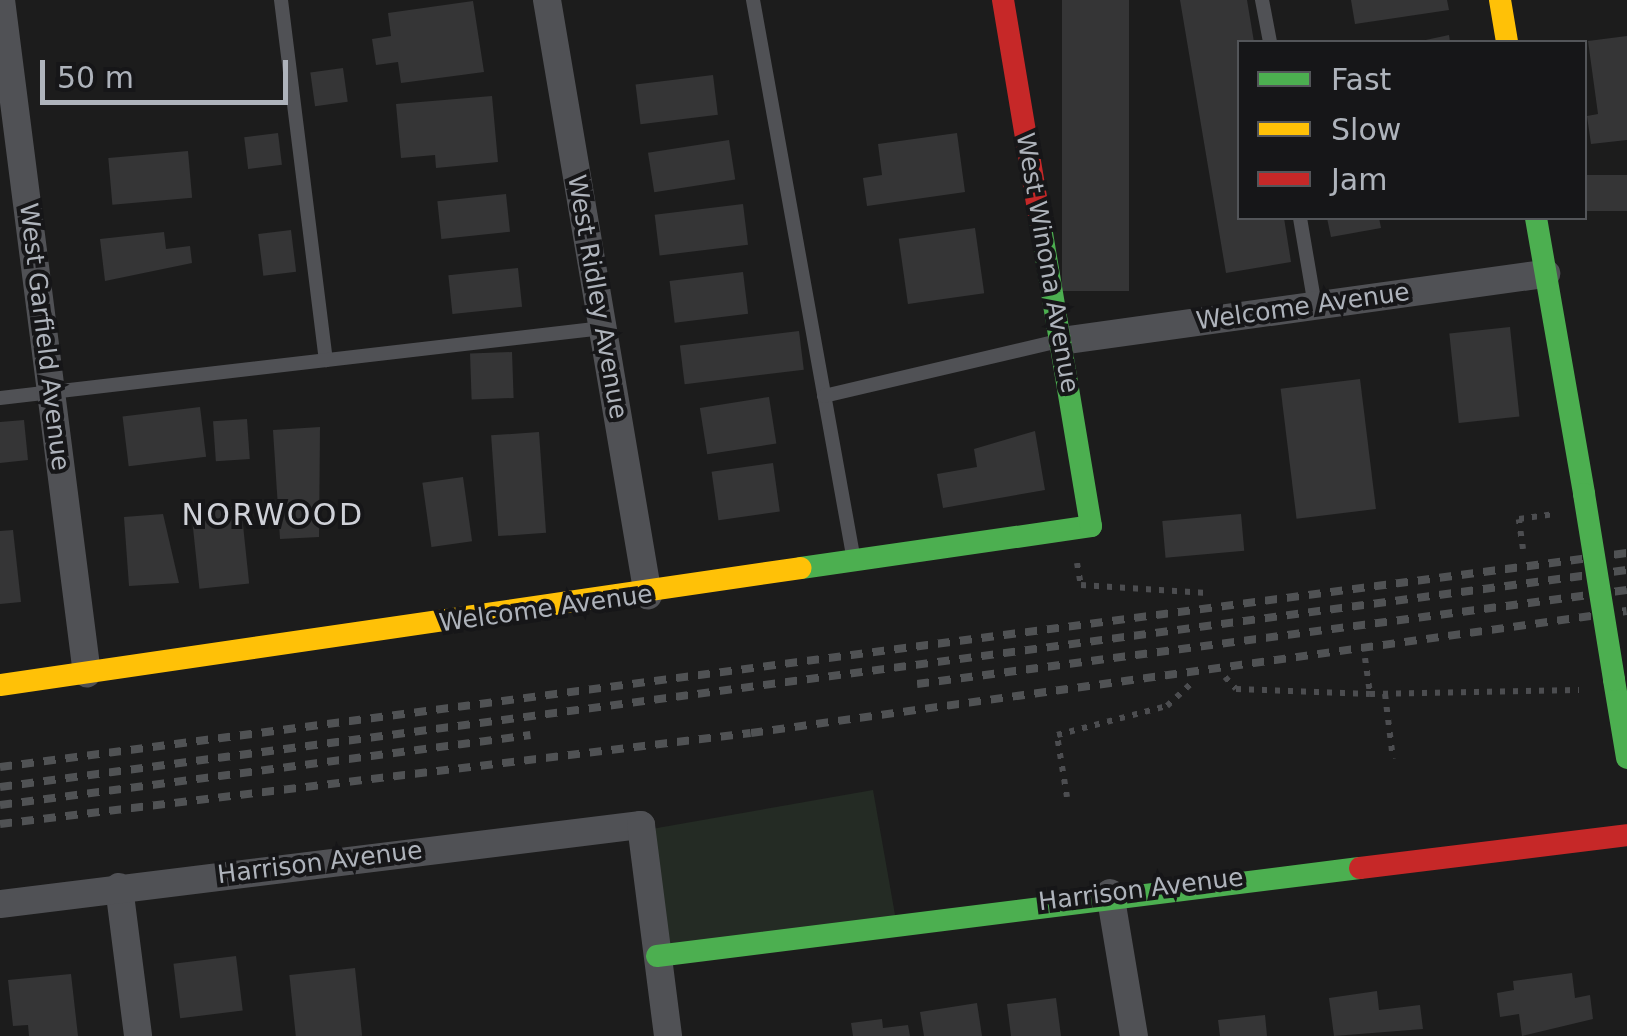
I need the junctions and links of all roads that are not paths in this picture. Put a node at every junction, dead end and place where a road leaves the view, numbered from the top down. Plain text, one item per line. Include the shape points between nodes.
1 (1, 0) edge
2 (281, 0) edge
3 (546, 0) edge
4 (753, 0) edge
5 (1003, 0) edge
6 (1262, 0) edge
7 (1500, 0) edge
8 (1270, 40) edge
9 (1507, 40) edge
10 (1300, 220) edge
11 (1536, 220) edge
12 (1546, 274) junction
13 (1315, 306) junction
14 (602, 328) junction
15 (1060, 341) junction
16 (326, 360) junction
17 (51, 391) junction
18 (824, 396) junction
19 (0, 398) edge
20 (1081, 528) joint
21 (854, 562) junction
22 (648, 595) junction
23 (87, 674) junction
24 (0, 685) edge
25 (1627, 758) edge
26 (1627, 834) edge
27 (119, 887) junction
28 (1110, 893) junction
29 (0, 904) edge
30 (657, 956) junction
31 (138, 1036) edge
32 (668, 1036) edge
33 (1134, 1036) edge

1 - 17 street, West Garfield Avenue
2 - 16 lane
3 - 14 street, West Ridley Avenue
4 - 18 lane
5 - 15 street, West Winona Avenue
6 - 8 lane
7 - 9 street
10 - 13 lane
11 - 12 street
12 - 13 street, Welcome Avenue
12 - 25 street, bridge
13 - 15 street, Welcome Avenue
14 - 16 lane
14 - 22 street, West Ridley Avenue
15 - 18 lane
15 - 20 street, West Winona Avenue
16 - 17 lane
17 - 19 lane
17 - 23 street, West Garfield Avenue
18 - 21 lane
20 - 21 street, Welcome Avenue
21 - 22 street, Welcome Avenue
22 - 23 street, Welcome Avenue
23 - 24 street, Welcome Avenue
26 - 28 street, Harrison Avenue
27 - 29 street, Harrison Avenue
27 - 30 street, Harrison Avenue via 641,825
27 - 31 street
28 - 30 street, Harrison Avenue
28 - 33 street
30 - 32 street

